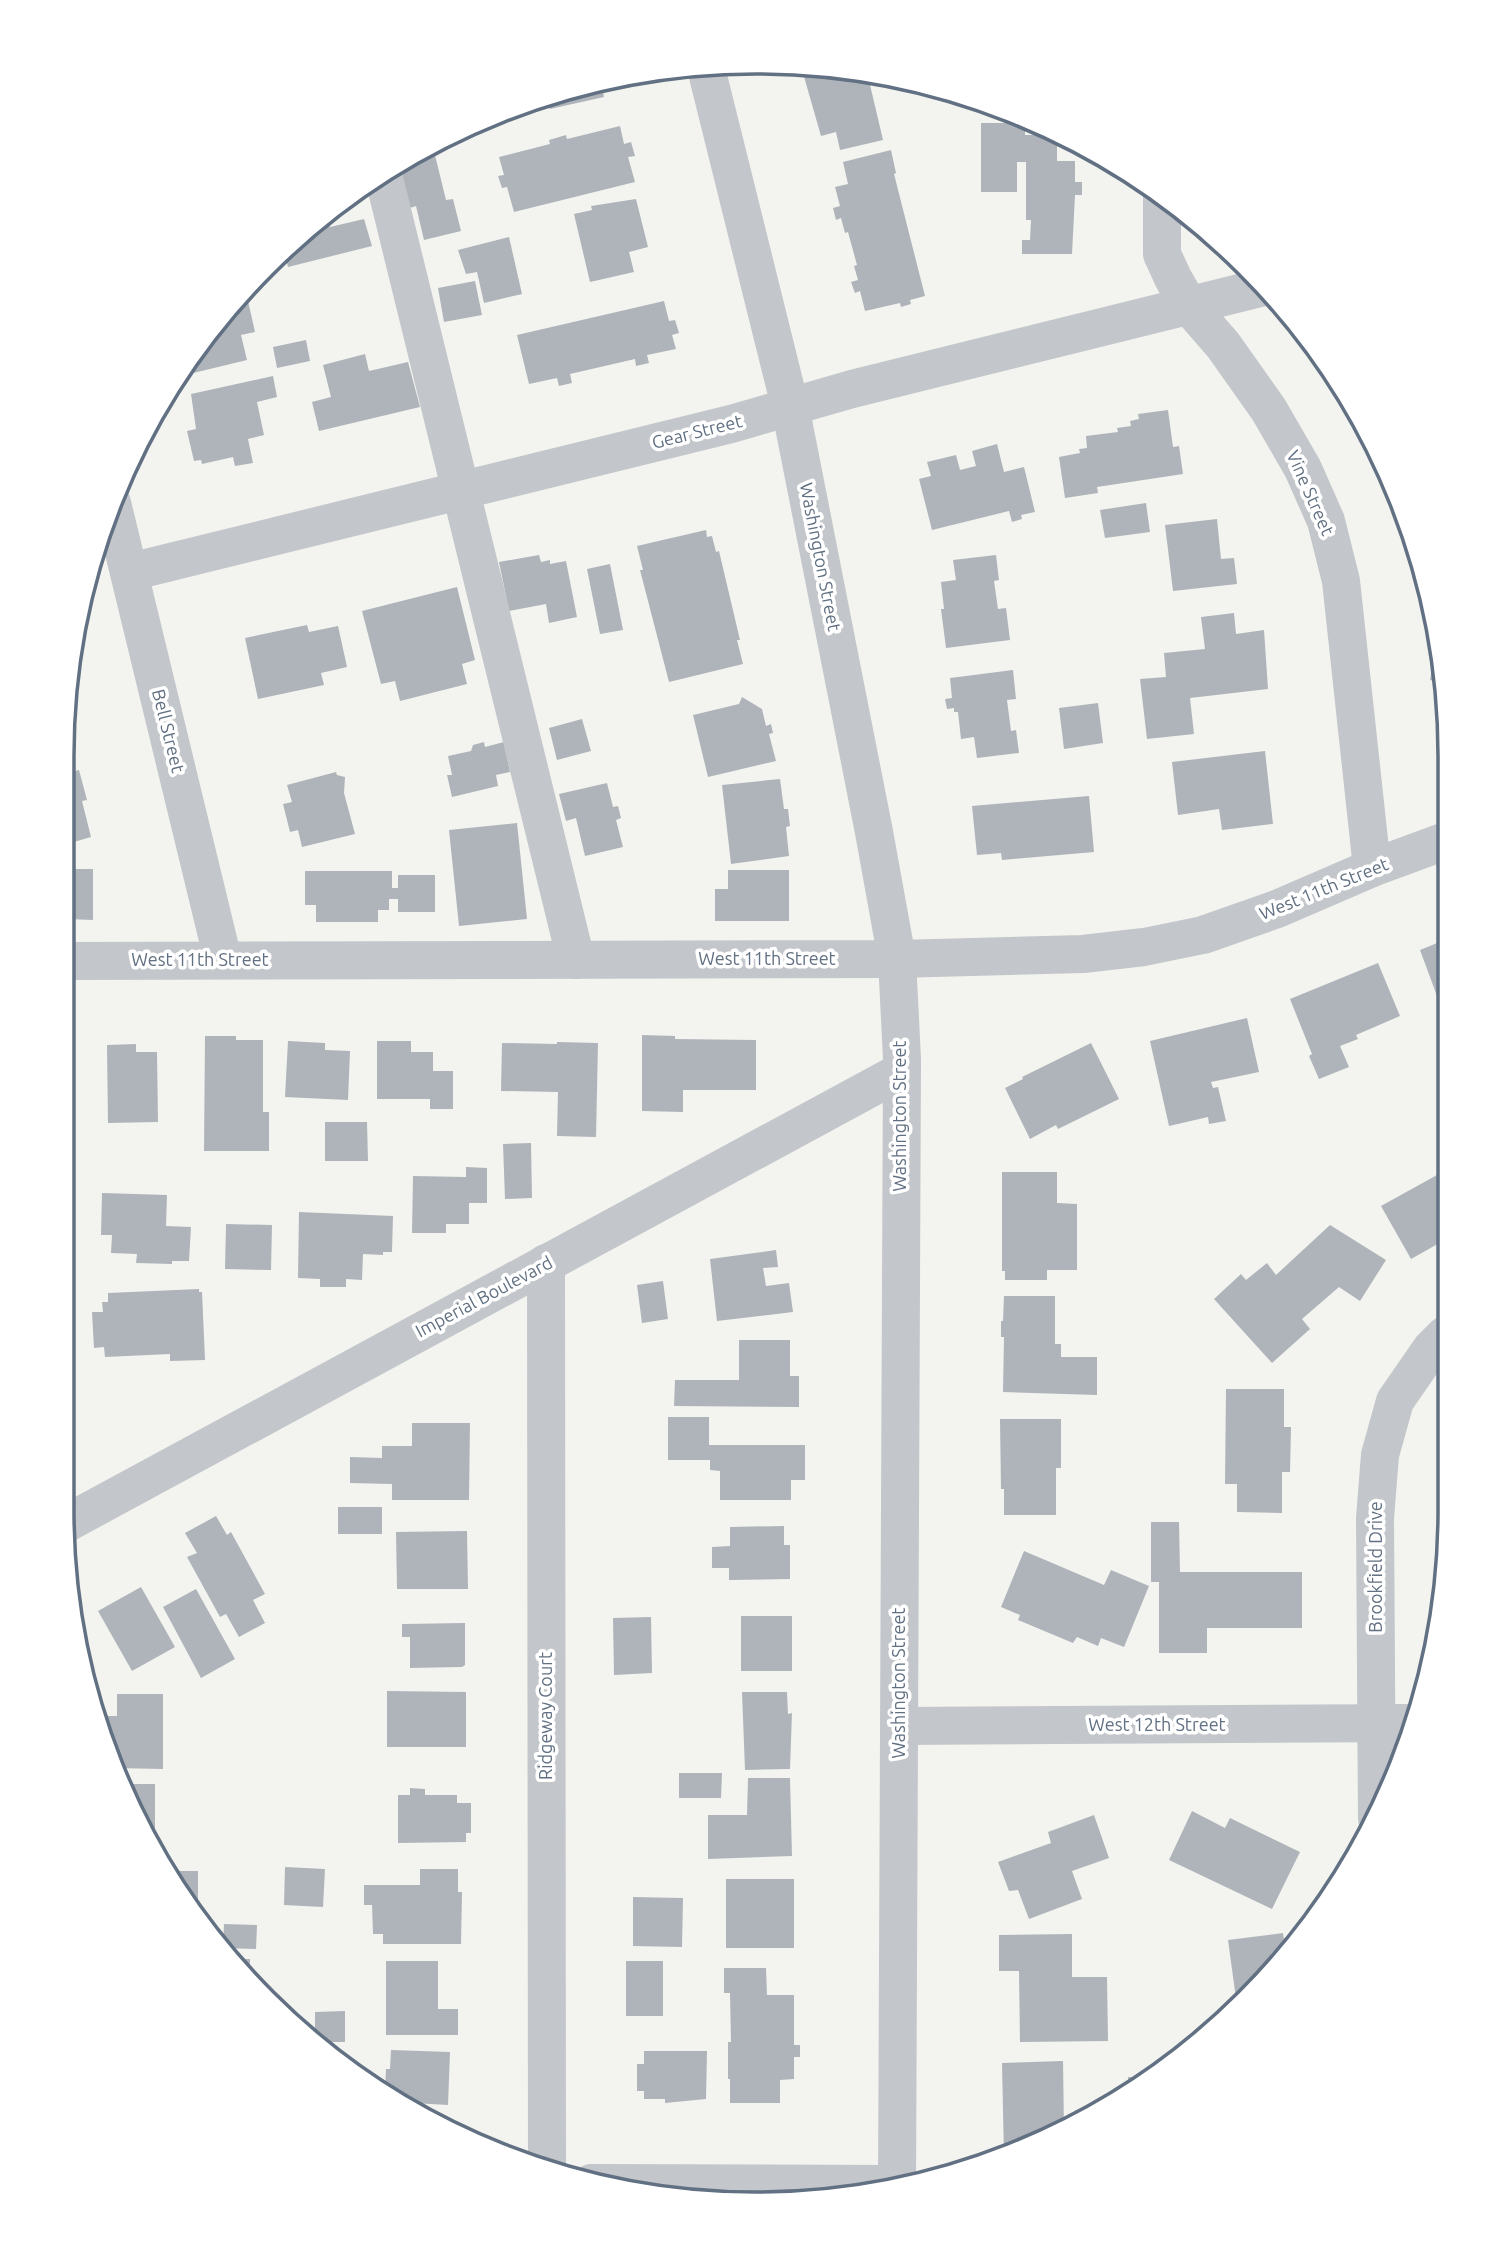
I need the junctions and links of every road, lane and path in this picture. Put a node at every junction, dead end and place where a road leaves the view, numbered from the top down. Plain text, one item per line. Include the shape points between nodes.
1 (708, 75) edge
2 (385, 183) edge
3 (1162, 208) edge
4 (1254, 290) edge
5 (1189, 306) junction
6 (790, 406) junction
7 (460, 491) junction
8 (117, 518) edge
9 (130, 572) junction
10 (1438, 844) edge
11 (1372, 868) junction
12 (897, 959) junction
13 (223, 960) junction
14 (576, 960) junction
15 (74, 961) edge
16 (902, 1071) junction
17 (546, 1263) junction
18 (1438, 1342) edge
19 (74, 1519) edge
20 (1403, 1723) edge
21 (1376, 1724) junction
22 (899, 1726) junction
23 (1377, 1791) edge
24 (547, 2159) edge
25 (897, 2177) edge
26 (648, 2184) edge
27 (848, 2186) edge

1 - 6 street, Washington Street
2 - 7 street
3 - 5 street, Vine Street via 1163,254
4 - 5 street, Gear Street
5 - 6 street, Gear Street
5 - 11 street, Vine Street via 1269,410 1326,521 1341,581
6 - 7 street, Gear Street
6 - 12 street, Washington Street
7 - 9 street, Gear Street
7 - 14 street
8 - 9 street, Bell Street
9 - 13 street, Bell Street
10 - 11 street, West 11th Street
11 - 12 street, West 11th Street via 1203,935 1144,947 1083,954
12 - 14 street, West 11th Street
12 - 16 street, Washington Street
13 - 14 street, West 11th Street
13 - 15 street, West 11th Street
16 - 17 street, Imperial Boulevard
16 - 22 street, Washington Street
17 - 19 street, Imperial Boulevard
17 - 24 street, Ridgeway Court
18 - 21 street, Brookfield Drive via 1395,1401 1380,1455 1375,1518
20 - 21 street, West 12th Street
21 - 22 street, West 12th Street
21 - 23 street, Brookfield Drive
22 - 25 street, Washington Street
26 - 27 street

